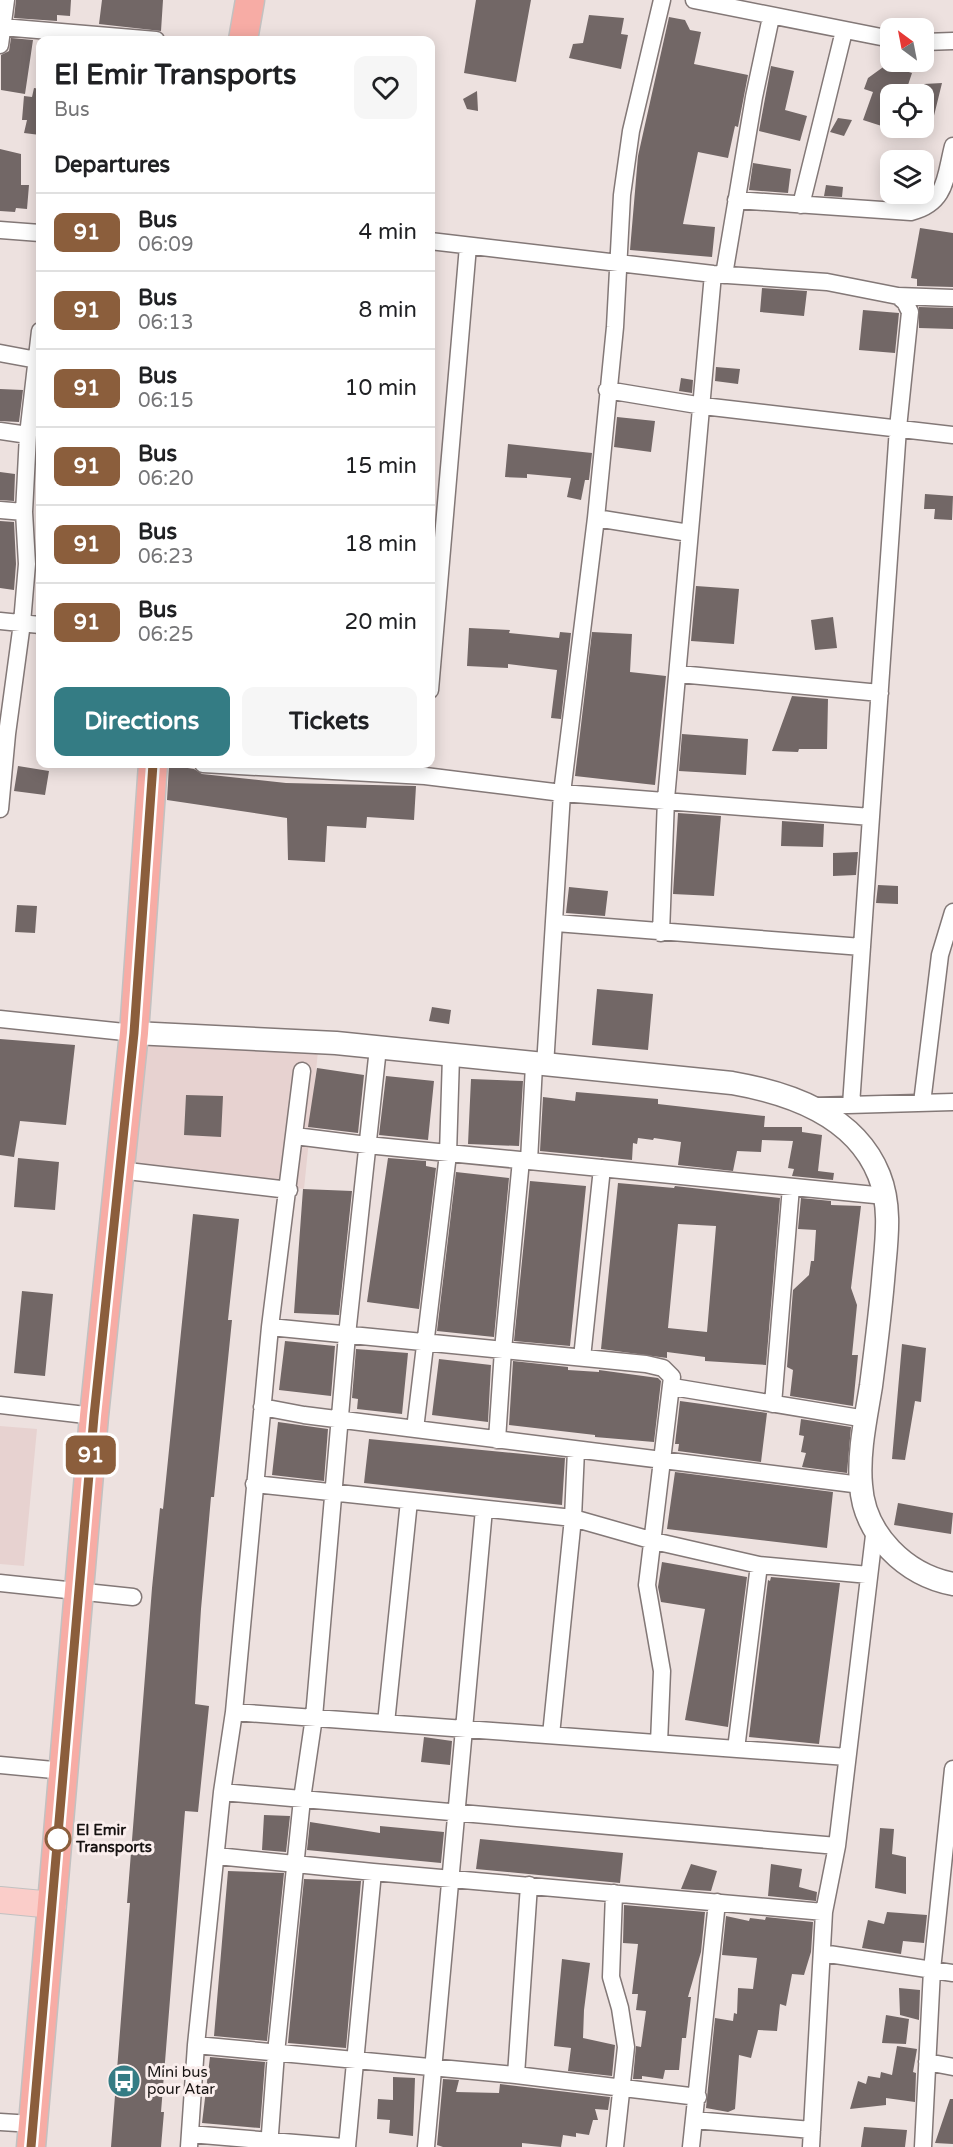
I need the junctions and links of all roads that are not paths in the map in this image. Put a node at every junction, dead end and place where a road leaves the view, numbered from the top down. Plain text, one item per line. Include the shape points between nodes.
1 (6, 0) edge
2 (250, 0) edge
3 (662, 0) edge
4 (694, 0) edge
5 (771, 17) junction
6 (2, 27) junction
7 (844, 31) junction
8 (71, 36) edge
9 (244, 36) edge
10 (880, 37) edge
11 (953, 41) edge
12 (934, 42) edge
13 (0, 45) edge
14 (953, 146) edge
15 (736, 200) junction
16 (801, 205) junction
17 (0, 230) edge
18 (36, 233) edge
19 (435, 242) edge
20 (468, 246) junction
21 (620, 263) junction
22 (719, 275) junction
23 (898, 296) junction
24 (953, 298) edge
25 (0, 353) edge
26 (36, 360) edge
27 (36, 368) edge
28 (607, 390) junction
29 (703, 406) junction
30 (898, 428) junction
31 (0, 431) edge
32 (28, 435) junction
33 (953, 435) edge
34 (0, 510) edge
35 (24, 512) junction
36 (596, 518) junction
37 (689, 533) junction
38 (435, 566) edge
39 (0, 621) edge
40 (22, 623) junction
41 (36, 625) edge
42 (679, 674) junction
43 (880, 693) junction
44 (3, 733) edge
45 (153, 768) edge
46 (351, 768) edge
47 (425, 770) edge
48 (562, 793) junction
49 (666, 799) junction
50 (0, 809) edge
51 (872, 817) junction
52 (953, 912) edge
53 (556, 923) junction
54 (661, 933) junction
55 (862, 947) junction
56 (947, 956) edge
57 (0, 1019) edge
58 (134, 1033) junction
59 (378, 1048) junction
60 (451, 1056) junction
61 (539, 1065) junction
62 (302, 1071) dead end
63 (953, 1102) edge
64 (922, 1103) junction
65 (851, 1104) junction
66 (813, 1106) junction
67 (295, 1136) junction
68 (368, 1146) junction
69 (448, 1154) junction
70 (525, 1161) junction
71 (602, 1168) junction
72 (119, 1170) junction
73 (791, 1187) junction
74 (289, 1190) junction
75 (885, 1196) junction
76 (270, 1327) junction
77 (347, 1335) junction
78 (424, 1342) junction
79 (502, 1350) junction
80 (582, 1358) junction
81 (673, 1387) junction
82 (773, 1404) junction
83 (0, 1405) edge
84 (262, 1407) junction
85 (94, 1416) junction
86 (866, 1419) junction
87 (339, 1420) junction
88 (415, 1430) junction
89 (497, 1440) junction
90 (576, 1450) junction
91 (663, 1462) junction
92 (254, 1484) junction
93 (861, 1485) junction
94 (334, 1492) junction
95 (409, 1501) junction
96 (484, 1509) junction
97 (573, 1518) junction
98 (875, 1527) junction
99 (654, 1541) junction
100 (759, 1565) junction
101 (869, 1575) junction
102 (0, 1583) edge
103 (953, 1584) edge
104 (79, 1592) junction
105 (133, 1597) dead end
106 (234, 1712) junction
107 (314, 1717) junction
108 (386, 1723) junction
109 (464, 1729) junction
110 (551, 1735) junction
111 (659, 1743) junction
112 (736, 1749) junction
113 (847, 1757) junction
114 (0, 1765) edge
115 (953, 1769) edge
116 (64, 1770) junction
117 (222, 1792) junction
118 (302, 1799) junction
119 (456, 1812) junction
120 (837, 1846) junction
121 (217, 1856) junction
122 (296, 1864) junction
123 (373, 1872) junction
124 (947, 1877) edge
125 (451, 1879) junction
126 (529, 1885) junction
127 (614, 1893) junction
128 (0, 1900) edge
129 (717, 1902) junction
130 (52, 1905) junction
131 (825, 1912) junction
132 (822, 1953) junction
133 (932, 1970) junction
134 (953, 1973) edge
135 (196, 2045) junction
136 (276, 2053) junction
137 (354, 2061) junction
138 (927, 2062) junction
139 (953, 2067) edge
140 (433, 2068) junction
141 (516, 2075) junction
142 (621, 2086) junction
143 (698, 2097) junction
144 (694, 2120) junction
145 (0, 2122) edge
146 (32, 2136) edge
147 (811, 2139) edge
148 (189, 2140) edge
149 (270, 2144) edge
150 (345, 2147) edge
151 (426, 2147) edge
152 (615, 2147) edge
153 (691, 2147) edge
154 (923, 2147) edge

1 - 6 street
2 - 9 highway
3 - 21 street via 625,168
4 - 5 street
5 - 7 street
5 - 15 street
6 - 8 street
6 - 13 street
7 - 10 street
7 - 16 street
11 - 12 street
14 - 16 street via 938,199 927,208 911,212
15 - 16 street
15 - 22 street
17 - 18 street
19 - 20 street
20 - 21 street
20 - 38 street
21 - 22 street
21 - 28 street
22 - 23 street via 827,282
22 - 29 street
23 - 24 street
23 - 30 street via 910,312
25 - 26 street
27 - 32 street
28 - 29 street
28 - 36 street
29 - 30 street
29 - 37 street
30 - 33 street
30 - 43 street
31 - 32 street
32 - 35 street
34 - 35 street
35 - 40 street via 27,564
36 - 37 street
36 - 48 street
37 - 42 street
39 - 40 street
40 - 41 street
40 - 44 street
42 - 43 street
42 - 49 street
43 - 51 street
44 - 50 street
45 - 58 highway
46 - 47 street
47 - 48 street
48 - 49 street
48 - 53 street
49 - 51 street
49 - 54 street
51 - 55 street
52 - 56 street
53 - 54 street
53 - 61 street
54 - 55 street
55 - 65 street
56 - 64 street
57 - 58 street
58 - 59 street
58 - 72 highway
59 - 60 street
59 - 68 street
60 - 61 street
60 - 69 street
61 - 66 street via 732,1083 769,1089
61 - 70 street
62 - 67 street
63 - 64 street
64 - 65 street
65 - 66 street
66 - 75 street via 851,1134 879,1174
67 - 68 street
67 - 74 street
68 - 69 street
68 - 77 street
69 - 70 street
69 - 78 street
70 - 71 street
70 - 79 street
71 - 73 street
71 - 80 street
72 - 74 street
72 - 85 highway
73 - 75 street
73 - 82 street
74 - 76 street
75 - 86 street via 888,1226
76 - 77 street
76 - 84 street
77 - 78 street
77 - 87 street
78 - 79 street
78 - 88 street
79 - 80 street
79 - 89 street
80 - 81 street via 663,1368 672,1377
81 - 82 street
81 - 91 street
82 - 86 street
83 - 85 street
84 - 87 street
84 - 92 street
85 - 104 highway
86 - 93 street
87 - 88 street
87 - 94 street
88 - 89 street
89 - 90 street
90 - 91 street
90 - 97 street
91 - 93 street
91 - 99 street
92 - 94 street
92 - 106 street
93 - 98 street via 866,1512
94 - 95 street
94 - 107 street
95 - 96 street
95 - 108 street
96 - 97 street
96 - 109 street
97 - 99 street
97 - 110 street
98 - 101 street
98 - 103 street via 899,1559 933,1580
99 - 100 street
99 - 111 street via 648,1585 662,1671
100 - 101 street
100 - 112 street
101 - 113 street
102 - 104 street
104 - 105 street
104 - 116 highway
106 - 107 street
106 - 117 street
107 - 108 street
107 - 118 street
108 - 109 street
109 - 110 street
109 - 119 street
110 - 111 street
111 - 112 street
112 - 113 street
113 - 120 street
114 - 116 street
115 - 124 street
116 - 130 highway
117 - 118 street
117 - 121 street
118 - 119 street
118 - 122 street
119 - 120 street
119 - 125 street
120 - 131 street
121 - 122 street
121 - 135 street
122 - 123 street
122 - 136 street
123 - 125 street
123 - 137 street
124 - 133 street
125 - 126 street
125 - 140 street
126 - 127 street
126 - 141 street
127 - 129 street
127 - 142 street via 611,1977 627,2048
128 - 130 main road
129 - 131 street
129 - 143 street
130 - 146 highway
131 - 132 street
132 - 133 street
132 - 147 street
133 - 134 street
133 - 138 street
135 - 136 street
135 - 148 street
136 - 137 street
136 - 149 street
137 - 140 street
137 - 150 street
138 - 139 street
138 - 154 street
140 - 141 street
140 - 151 street
141 - 142 street
142 - 143 street
142 - 152 street
143 - 144 street
144 - 147 street
144 - 153 street
145 - 146 street
148 - 149 street
149 - 150 street

